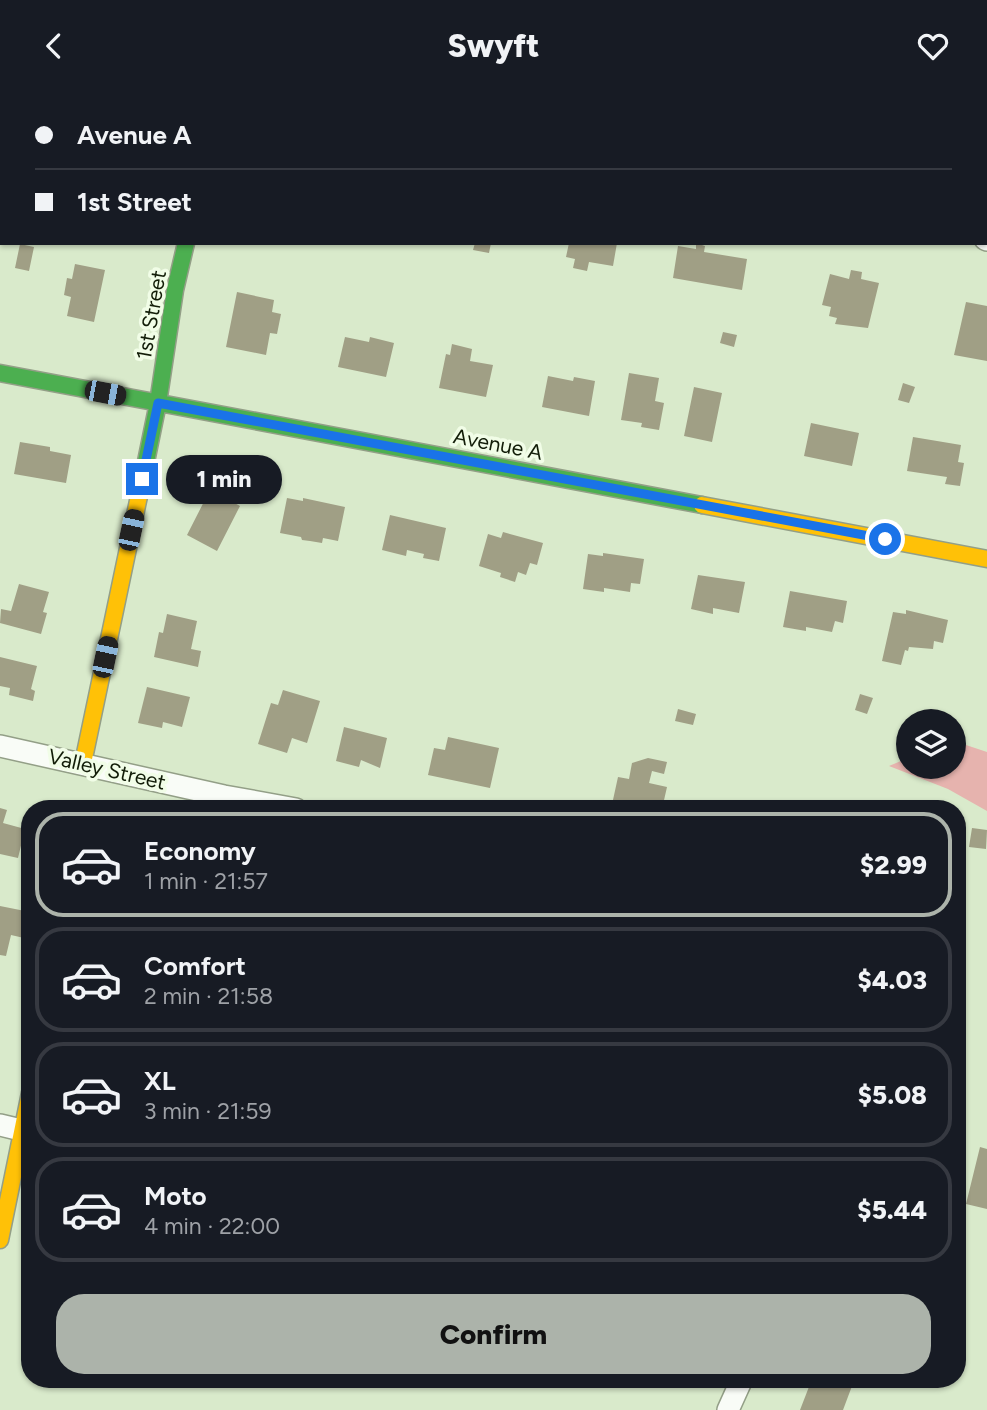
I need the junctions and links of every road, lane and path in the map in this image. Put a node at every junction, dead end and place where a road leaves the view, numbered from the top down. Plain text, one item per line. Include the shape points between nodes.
1 (186, 245) edge
2 (0, 373) edge
3 (158, 403) junction
4 (987, 559) edge
5 (0, 746) edge
6 (83, 763) junction
7 (215, 800) edge
8 (21, 1109) edge
9 (10, 1128) edge
10 (0, 1240) edge
11 (737, 1388) edge
12 (728, 1410) edge

1 - 3 street, 1st Street
2 - 3 street, Avenue A
3 - 4 street, Avenue A
3 - 6 street, 1st Street
5 - 6 street, Valley Street
6 - 7 street, Valley Street
8 - 9 street
9 - 10 street
11 - 12 street

